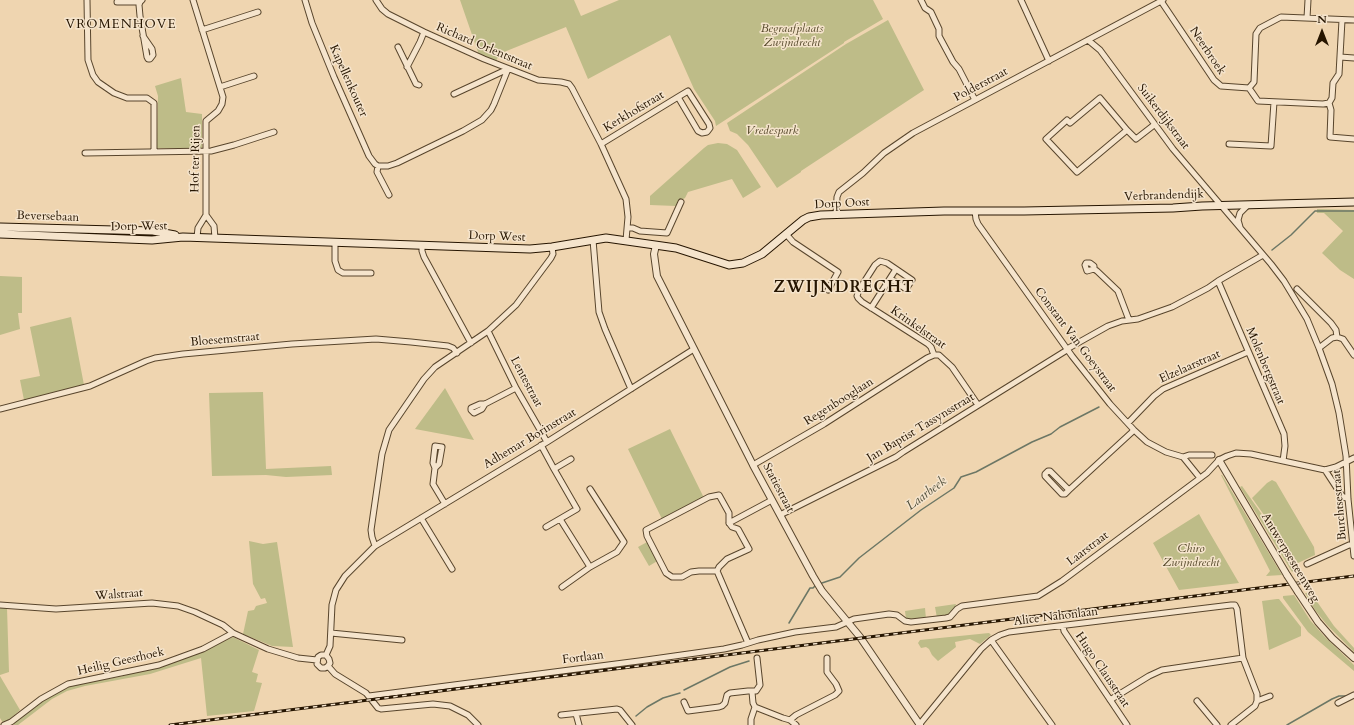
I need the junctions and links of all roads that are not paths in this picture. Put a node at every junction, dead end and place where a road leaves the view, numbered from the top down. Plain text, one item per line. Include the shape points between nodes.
1 (86, 0) edge
2 (193, 0) edge
3 (305, 0) edge
4 (376, 0) edge
5 (921, 0) edge
6 (1021, 0) edge
7 (1308, 0) edge
8 (141, 1) edge
9 (1162, 1) edge
10 (117, 2) dead end
11 (258, 12) dead end
12 (1307, 18) junction
13 (1342, 20) junction
14 (1354, 20) edge
15 (202, 30) junction
16 (424, 32) junction
17 (143, 36) dead end
18 (1088, 40) junction
19 (398, 47) dead end
20 (1340, 57) junction
21 (1354, 58) edge
22 (1049, 61) junction
23 (407, 66) junction
24 (508, 69) junction
25 (254, 76) dead end
26 (419, 85) dead end
27 (220, 87) junction
28 (1249, 88) junction
29 (454, 94) dead end
30 (678, 97) junction
31 (975, 100) junction
32 (1274, 102) junction
33 (1329, 103) junction
34 (1154, 125) junction
35 (1127, 130) junction
36 (274, 132) dead end
37 (1354, 139) edge
38 (600, 144) junction
39 (1229, 144) dead end
40 (154, 151) junction
41 (205, 151) junction
42 (85, 153) dead end
43 (378, 166) junction
44 (389, 194) dead end
45 (681, 202) dead end
46 (1354, 202) edge
47 (1248, 205) junction
48 (1221, 206) junction
49 (975, 211) junction
50 (836, 214) junction
51 (206, 215) junction
52 (0, 226) edge
53 (628, 228) junction
54 (1241, 229) junction
55 (0, 234) edge
56 (95, 234) junction
57 (786, 234) junction
58 (197, 237) junction
59 (215, 238) junction
60 (593, 240) junction
61 (626, 240) junction
62 (335, 242) junction
63 (422, 245) junction
64 (656, 245) junction
65 (552, 247) junction
66 (1263, 255) junction
67 (896, 269) junction
68 (1094, 269) dead end
69 (371, 273) dead end
70 (891, 279) junction
71 (1218, 281) junction
72 (1297, 289) dead end
73 (828, 290) dead end
74 (871, 308) junction
75 (1129, 320) junction
76 (488, 331) junction
77 (1337, 337) junction
78 (471, 344) junction
79 (1319, 348) junction
80 (694, 349) junction
81 (1067, 349) junction
82 (1248, 352) junction
83 (457, 353) junction
84 (934, 354) junction
85 (1354, 355) edge
86 (516, 388) junction
87 (631, 389) junction
88 (485, 404) dead end
89 (978, 405) junction
90 (0, 409) edge
91 (1128, 423) junction
92 (1134, 430) junction
93 (547, 442) junction
94 (541, 445) junction
95 (1212, 455) dead end
96 (1184, 456) junction
97 (1354, 458) edge
98 (572, 459) dead end
99 (1219, 460) junction
100 (1283, 460) junction
101 (1346, 462) junction
102 (753, 465) junction
103 (435, 468) dead end
104 (554, 470) junction
105 (1325, 470) junction
106 (1200, 478) junction
107 (590, 489) dead end
108 (1070, 490) junction
109 (1348, 499) junction
110 (772, 500) junction
111 (445, 504) junction
112 (780, 516) junction
113 (421, 518) junction
114 (560, 519) junction
115 (729, 523) junction
116 (546, 527) dead end
117 (1353, 544) edge
118 (376, 546) junction
119 (1354, 556) edge
120 (1307, 564) dead end
121 (590, 567) junction
122 (452, 569) dead end
123 (717, 571) junction
124 (562, 586) dead end
125 (0, 605) edge
126 (848, 622) junction
127 (1063, 626) junction
128 (233, 633) junction
129 (331, 633) junction
130 (402, 640) dead end
131 (991, 640) junction
132 (748, 643) junction
133 (326, 655) junction
134 (757, 658) dead end
135 (827, 658) dead end
136 (1243, 658) junction
137 (1354, 658) edge
138 (317, 660) junction
139 (328, 666) junction
140 (752, 692) junction
141 (1354, 695) edge
142 (369, 696) junction
143 (1270, 696) dead end
144 (1110, 700) junction
145 (1197, 701) dead end
146 (1257, 701) junction
147 (684, 702) dead end
148 (1338, 702) dead end
149 (755, 707) junction
150 (576, 714) junction
151 (561, 715) dead end
152 (790, 720) junction
153 (4, 725) edge
154 (478, 725) edge
155 (579, 725) edge
156 (632, 725) edge
157 (751, 725) edge
158 (796, 725) edge
159 (919, 725) edge
160 (1052, 725) edge
161 (1126, 725) edge
162 (1217, 725) edge
163 (1231, 725) edge

1 - 40 street via 88,60 93,74 98,82 114,93 127,98 147,98 154,103
2 - 15 street, Hof ter Rijen
3 - 43 street, Kapellenkouter via 334,77 370,156
4 - 16 street, Richard Orlentstraat via 385,12
5 - 31 street via 925,8 931,12 939,29 939,36 953,62 960,69
6 - 22 street
7 - 12 street
8 - 10 street
8 - 17 street via 139,10
9 - 18 street, Polderstraat
9 - 28 street, Neerbroek via 1217,84
11 - 15 street
12 - 13 street
12 - 28 street via 1281,17 1258,29 1254,82
13 - 14 street
13 - 20 street
15 - 27 street, Hof ter Rijen
16 - 23 street
16 - 24 street, Richard Orlentstraat
18 - 22 street, Polderstraat
18 - 34 street, Suikerdijkstraat via 1100,50
19 - 23 street
20 - 21 street
20 - 33 street via 1339,74 1333,83
22 - 31 street, Polderstraat
23 - 26 street via 416,84
24 - 29 street
24 - 38 street, Richard Orlentstraat via 538,80 569,84
24 - 43 street via 491,110 482,120 397,163
25 - 27 street
27 - 41 street, Hof ter Rijen via 223,101 218,111 206,121
28 - 32 street via 1258,101
30 - 30 street, Kerkhofstraat via 688,91 709,124 707,132 698,131
30 - 38 street, Kerkhofstraat
31 - 50 street, Polderstraat via 912,133 884,153 839,192
32 - 33 street
32 - 39 street via 1271,146
33 - 37 street via 1330,137
34 - 35 street via 1136,139
34 - 48 street, Suikerdijkstraat
35 - 35 street via 1077,172 1046,139 1067,120 1070,123 1100,98
36 - 41 street
38 - 53 street, Richard Orlentstraat via 627,201
40 - 41 street
40 - 42 street
41 - 51 street, Hof ter Rijen
43 - 44 street, Kapellenkouter via 377,172
45 - 53 street via 667,233
46 - 47 main road, Verbrandendijk
47 - 48 main road, Verbrandendijk
47 - 54 street via 1238,216
48 - 49 main road, Verbrandendijk
48 - 54 street
49 - 50 main road, Dorp Oost
49 - 81 street, Constant Van Goeystraat via 978,224
50 - 57 main road, Dorp Oost via 809,217
51 - 58 street, Hof ter Rijen via 198,226
51 - 59 street, Hof ter Rijen via 214,226
52 - 56 main road, Beversebaan
53 - 61 street, Richard Orlentstraat
54 - 66 street
55 - 56 main road, Beversebaan
56 - 58 main road, Dorp West via 153,231
57 - 64 main road, Dorp Oost via 766,251 738,265 723,264 676,248
57 - 73 street via 793,242 838,272
58 - 59 main road, Dorp West
59 - 62 main road, Dorp West
60 - 61 main road, Dorp West
60 - 65 main road, Dorp West
60 - 87 street via 600,316
61 - 64 main road, Dorp West
62 - 63 main road, Dorp West
62 - 69 street via 335,261 338,270 343,273
63 - 65 main road, Dorp West via 530,249
63 - 78 street via 424,257
64 - 80 street, Statiestraat via 654,254 657,276
65 - 76 street via 552,258 516,305
66 - 71 street, Jan Baptist Tassynsstraat
66 - 79 street via 1284,281 1307,319
67 - 70 street
67 - 70 street via 912,280 906,289
67 - 74 street, Krinkelstraat via 880,261 875,265 857,296
68 - 75 street via 1118,291
70 - 74 street
71 - 75 street, Jan Baptist Tassynsstraat via 1172,307
71 - 82 street, Molenbergstraat
72 - 77 street via 1334,327
74 - 84 street, Krinkelstraat via 928,344
75 - 81 street, Jan Baptist Tassynsstraat via 1108,326
76 - 78 street
76 - 86 street, Lentestraat
77 - 79 street
77 - 85 street via 1343,339
78 - 83 street
79 - 101 street via 1337,405
80 - 87 street, Adhemar Borinstraat
80 - 102 street, Statiestraat
81 - 89 street, Jan Baptist Tassynsstraat
81 - 91 street, Constant Van Goeystraat
82 - 91 street, Elzelaarstraat via 1162,390
82 - 100 street, Molenbergstraat via 1284,434
83 - 90 street, Bloesemstraat via 448,346 376,340 292,344 183,354 146,361 90,386
83 - 118 street via 435,367 389,430 382,454 371,530
84 - 89 street, Krinkelstraat via 939,355 952,367
84 - 102 street, Regenbooglaan via 824,424
86 - 88 street
86 - 93 street, Lentestraat
87 - 93 street, Adhemar Borinstraat
89 - 112 street, Jan Baptist Tassynsstraat via 896,458
91 - 92 street, Constant Van Goeystraat
92 - 96 street, Constant Van Goeystraat via 1154,447
92 - 108 street
93 - 94 street, Adhemar Borinstraat
94 - 104 street
94 - 111 street, Adhemar Borinstraat
95 - 96 street, Constant Van Goeystraat
96 - 106 street
97 - 101 street, Burchtsestraat
98 - 104 street
99 - 100 street, Laarstraat via 1236,453
99 - 106 street, Laarstraat
99 - 137 street, Antwerpsesteenweg, bridge via 1318,622
100 - 105 street, Laarstraat
101 - 105 street
101 - 109 street, Burchtsestraat
102 - 110 street, Statiestraat
103 - 111 street via 433,484
104 - 114 street via 577,509
105 - 109 street via 1342,496
106 - 126 street, Laarstraat via 1044,593 1034,597 962,606 946,618 911,622 889,614
107 - 121 street via 624,542 617,552
108 - 108 street via 1062,494 1045,474 1050,471
109 - 117 street, Burchtsestraat
110 - 112 street, Statiestraat
110 - 115 street
111 - 113 street, Adhemar Borinstraat
112 - 126 street, Statiestraat via 818,584
113 - 118 street, Adhemar Borinstraat
113 - 122 street
114 - 116 street
114 - 121 street
115 - 123 street via 738,529 749,549 727,559
115 - 123 street via 729,513 719,495 708,497 646,530 666,573 672,577 699,570
117 - 119 street, Burchtsestraat
117 - 120 street
118 - 129 street via 340,584 332,605
121 - 124 street
123 - 132 street
125 - 128 street, Walstraat via 56,609 165,604 195,612 223,625
126 - 132 street, Fortlaan via 836,627 795,632
126 - 159 street, Statiestraat
127 - 131 street, Alice Nahonlaan via 1009,632
127 - 136 street, Alice Nahonlaan via 1235,605
127 - 144 street, Hugo Clausstraat
128 - 138 street via 268,649 298,658
128 - 153 street, Heilig Geesthoek via 203,649 159,665 68,684 41,698
129 - 130 street
129 - 133 street
131 - 159 street, Alice Nahonlaan
131 - 160 street
132 - 142 street, Fortlaan via 724,649 639,661
133 - 138 street via 319,656
133 - 139 street via 330,663
134 - 140 street via 760,685
135 - 152 street via 827,672 839,692
136 - 144 street via 1162,670
136 - 146 street
138 - 139 street via 317,664 322,668
139 - 142 street via 335,674
140 - 147 street via 730,693 725,703 719,707 688,711
140 - 149 street
141 - 148 street
142 - 154 street via 380,709 433,704 450,706 468,715
143 - 146 street
144 - 161 street, Hugo Clausstraat
145 - 162 street
146 - 163 street via 1255,706
149 - 152 street
149 - 157 street
150 - 151 street
150 - 155 street
150 - 156 street via 617,708
152 - 158 street

